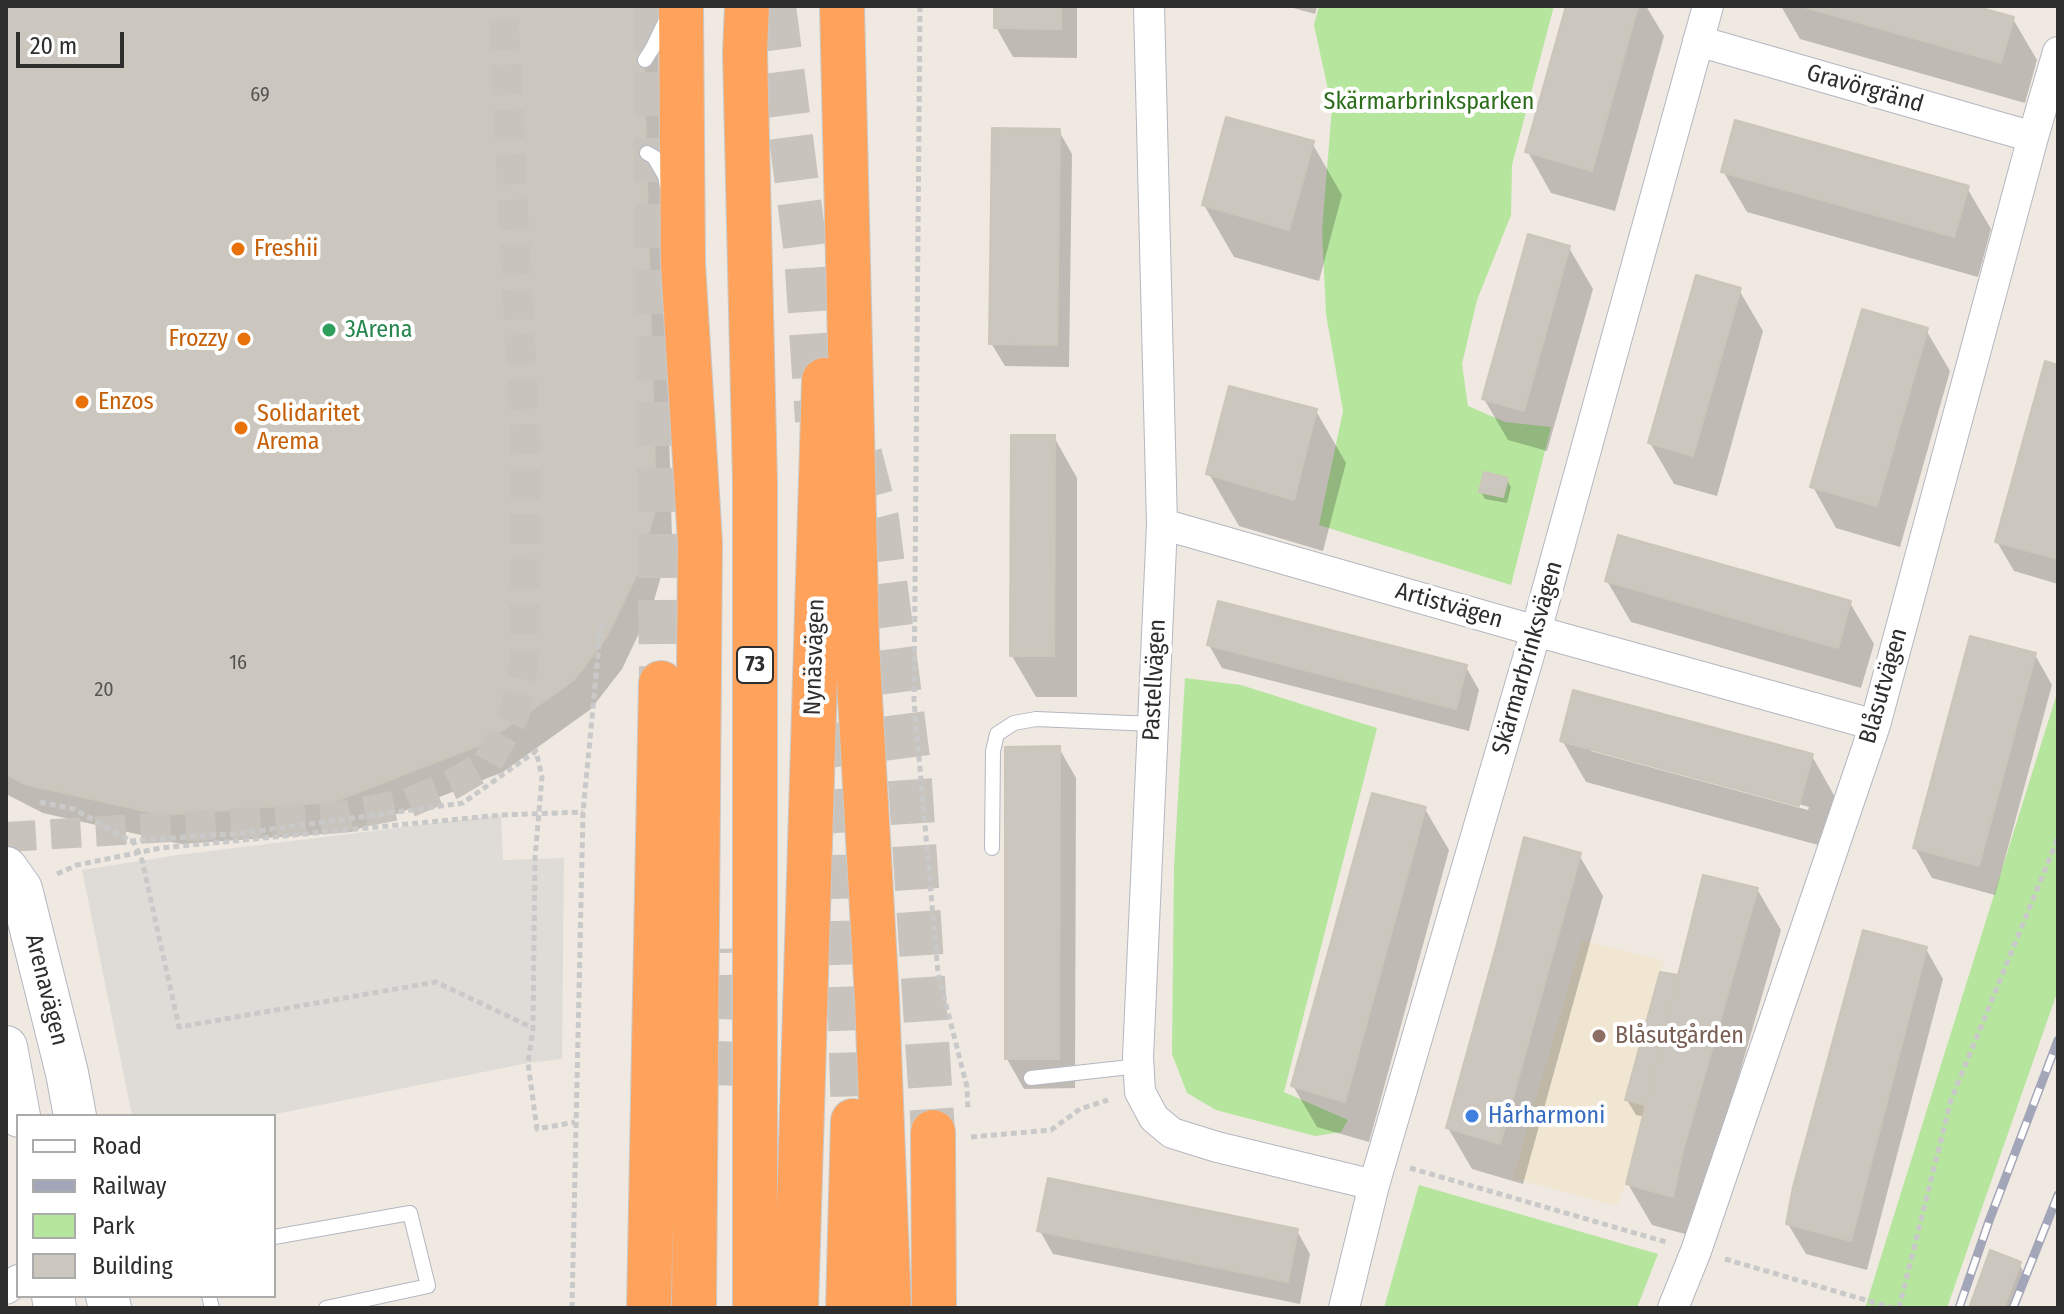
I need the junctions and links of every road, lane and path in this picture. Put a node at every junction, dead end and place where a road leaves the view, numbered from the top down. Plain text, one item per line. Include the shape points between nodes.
1 (671, 6) edge
2 (681, 6) edge
3 (738, 6) edge
4 (747, 6) edge
5 (840, 6) edge
6 (920, 6) edge
7 (1149, 6) edge
8 (1708, 6) edge
9 (1698, 41) junction
10 (745, 52) junction
11 (2058, 52) edge
12 (645, 60) dead end
13 (2033, 137) junction
14 (647, 153) dead end
15 (683, 264) junction
16 (1162, 524) junction
17 (601, 624) dead end
18 (1536, 631) junction
19 (661, 683) tunnel mouth
20 (1153, 724) junction
21 (1875, 725) junction
22 (40, 802) dead end
23 (583, 812) junction
24 (2058, 838) edge
25 (130, 841) junction
26 (992, 848) dead end
27 (14, 879) edge
28 (533, 1028) junction
29 (6, 1047) edge
30 (1031, 1078) dead end
31 (1139, 1079) junction
32 (19, 1114) edge
33 (75, 1114) edge
34 (853, 1121) tunnel mouth
35 (575, 1122) junction
36 (957, 1140) junction
37 (1378, 1172) junction
38 (276, 1237) edge
39 (1696, 1251) junction
40 (326, 1308) edge
41 (572, 1308) edge
42 (649, 1308) edge
43 (694, 1308) edge
44 (755, 1308) edge
45 (796, 1308) edge
46 (848, 1308) edge
47 (889, 1308) edge
48 (934, 1308) edge
49 (1344, 1308) edge
50 (1673, 1308) edge
51 (1896, 1308) edge

1 - 12 lane
2 - 15 highway
3 - 10 highway
4 - 10 highway, 73
5 - 45 highway, Nynäsvägen
5 - 47 highway via 857,644
6 - 36 path via 914,701 938,973 967,1087
7 - 16 street, Pastellvägen
8 - 9 street, Skärmarbrinksvägen
9 - 13 street, Gravörgränd
9 - 18 street, Skärmarbrinksvägen
10 - 44 highway, 73 via 755,483
11 - 13 street, Blåsutvägen
13 - 21 street, Blåsutvägen
14 - 15 lane via 665,176
15 - 43 highway via 700,543
16 - 18 street, Artistvägen
16 - 20 street, Pastellvägen
17 - 23 path
18 - 21 street, Artistvägen
18 - 37 street, Skärmarbrinksvägen
19 - 42 highway
20 - 26 lane via 1036,719 1014,723 997,734
20 - 31 street, Pastellvägen
21 - 39 street, Blåsutvägen
22 - 25 path via 74,809
23 - 27 path via 161,848
23 - 35 path
24 - 51 path via 1951,1100
25 - 28 path via 142,860 179,1027 436,982
25 - 28 path via 243,833 463,803 536,751 542,777 535,858
27 - 33 main road, Arenavägen
28 - 35 path via 528,1063 537,1129
29 - 32 main road
30 - 31 lane
31 - 36 path via 1051,1130
31 - 37 street via 1154,1118 1172,1133 1217,1147
34 - 46 highway
35 - 41 path
36 - 48 highway
37 - 39 path
37 - 49 street, Skärmarbrinksvägen
38 - 40 lane via 410,1213 428,1286
39 - 50 street, Blåsutvägen
39 - 51 path

